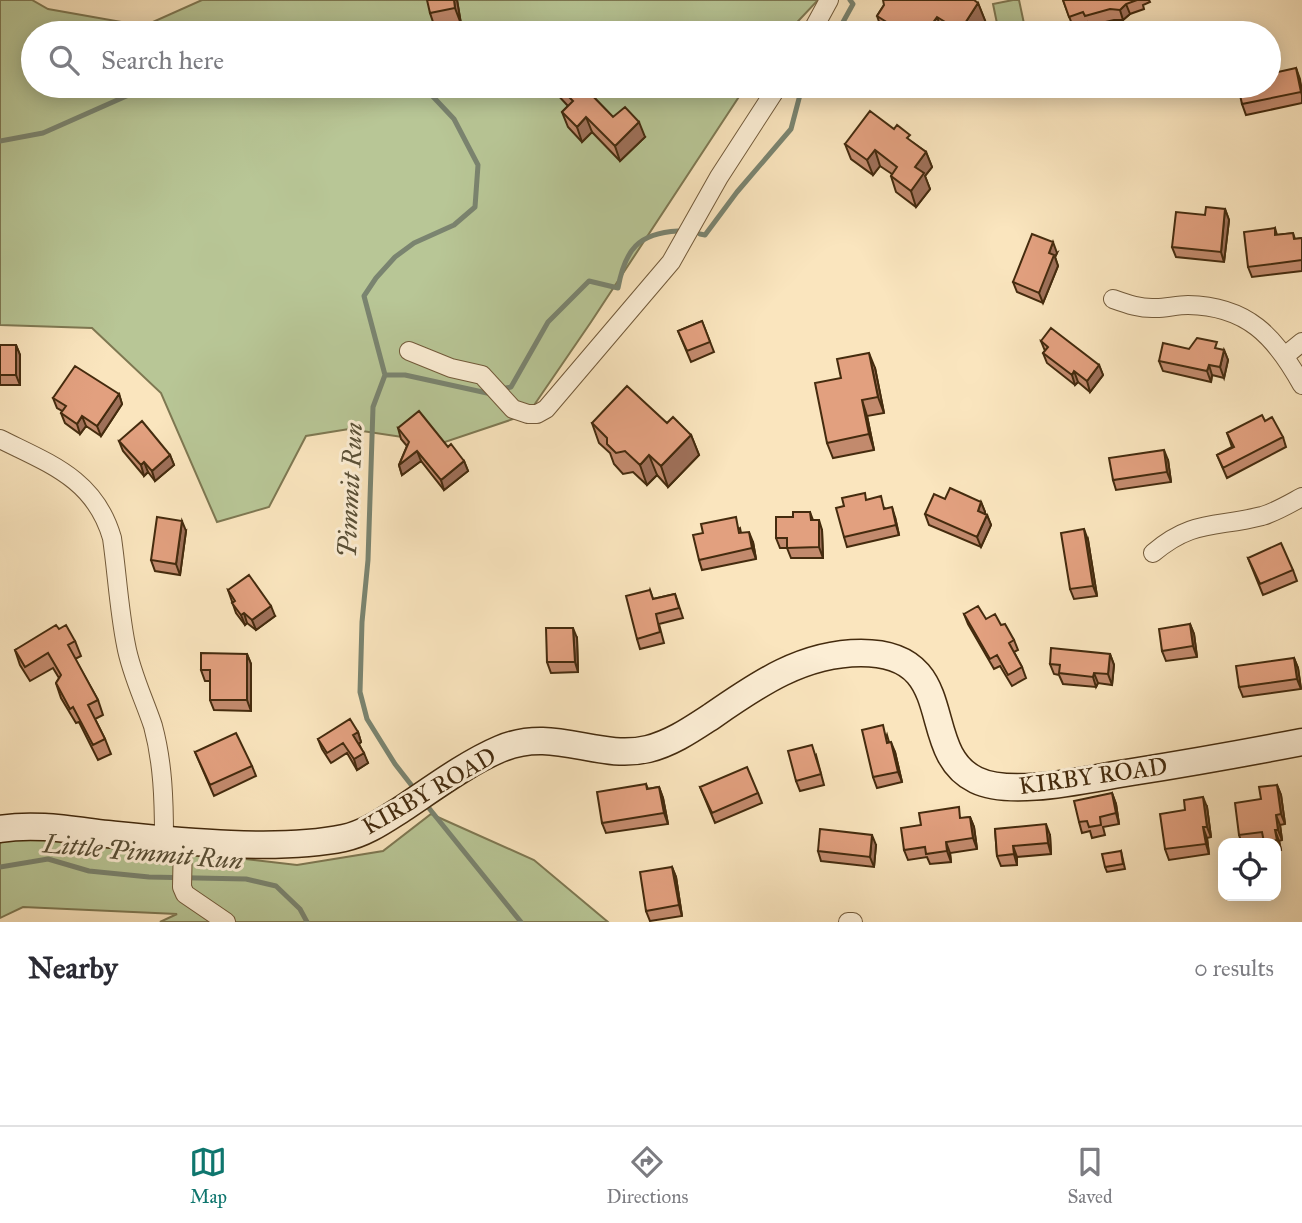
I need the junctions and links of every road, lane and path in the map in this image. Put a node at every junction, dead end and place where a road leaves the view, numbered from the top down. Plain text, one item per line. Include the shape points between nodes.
1 (829, 0) edge
2 (818, 21) edge
3 (770, 98) edge
4 (1113, 299) dead end
5 (1302, 342) edge
6 (409, 351) dead end
7 (1286, 355) junction
8 (1302, 384) edge
9 (0, 439) edge
10 (1302, 497) edge
11 (1153, 553) dead end
12 (1302, 743) edge
13 (0, 829) edge
14 (176, 843) junction
15 (226, 922) edge

1 - 2 street
3 - 6 street via 671,262 546,409 537,414 513,409 482,375
4 - 7 street via 1135,307 1207,306 1230,312 1270,336
5 - 7 street
7 - 8 street
9 - 14 street via 74,478 107,521 126,644 160,755 164,802
10 - 11 street via 1261,516 1184,531
12 - 14 main road, KIRBY ROAD via 1061,783 1011,788 989,785 969,777 955,763 931,693 917,673 890,657 859,653 825,656 793,666 684,734 651,748 618,752 553,740 520,742 484,757 363,832 333,840
13 - 14 main road, KIRBY ROAD via 32,826
14 - 15 street via 182,887 190,898

